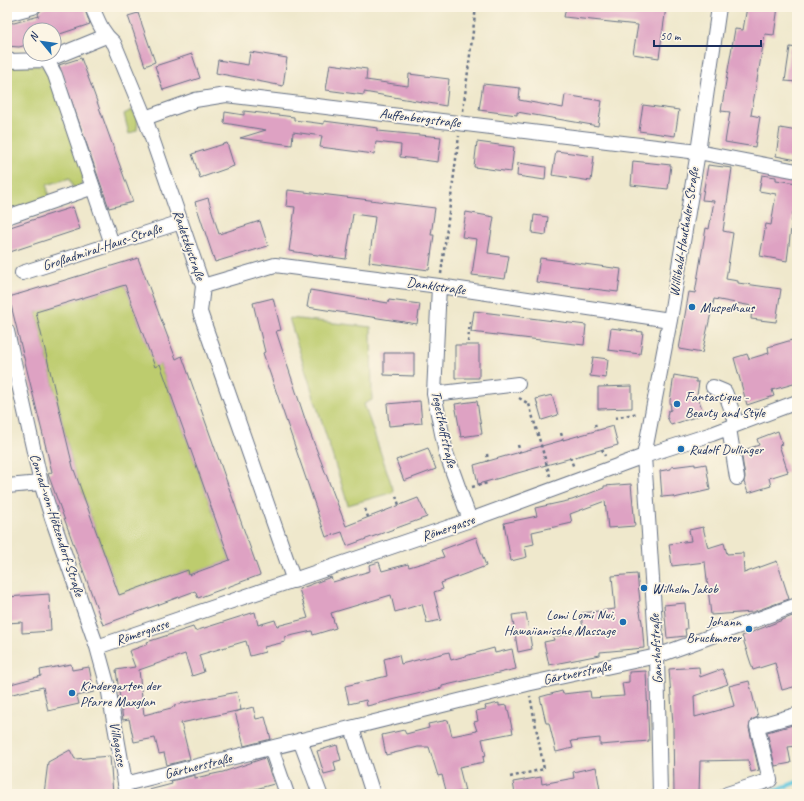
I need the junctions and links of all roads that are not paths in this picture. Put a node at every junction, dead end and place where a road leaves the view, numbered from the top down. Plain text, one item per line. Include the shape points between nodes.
1 (33, 7) edge
2 (92, 7) edge
3 (719, 7) edge
4 (7, 14) edge
5 (106, 36) junction
6 (62, 54) edge
7 (7, 61) edge
8 (22, 61) edge
9 (48, 62) edge
10 (145, 118) junction
11 (698, 152) junction
12 (797, 170) edge
13 (91, 188) junction
14 (7, 217) edge
15 (181, 222) junction
16 (112, 244) junction
17 (22, 273) dead end
18 (203, 286) junction
19 (439, 286) junction
20 (670, 320) junction
21 (7, 331) edge
22 (518, 384) dead end
23 (713, 387) dead end
24 (434, 394) junction
25 (797, 402) edge
26 (733, 426) junction
27 (644, 456) junction
28 (737, 478) dead end
29 (41, 483) junction
30 (7, 486) edge
31 (470, 520) junction
32 (294, 581) junction
33 (797, 605) edge
34 (97, 647) junction
35 (657, 656) junction
36 (796, 715) dead end
37 (352, 728) junction
38 (300, 740) junction
39 (271, 748) junction
40 (126, 789) edge
41 (287, 794) edge
42 (320, 794) edge
43 (373, 794) edge
44 (660, 794) edge
45 (727, 794) edge

1 - 4 street
2 - 5 street, Radetzkystraße
3 - 11 street, Willibald-Hauthaler-Straße
5 - 6 street
5 - 10 street, Radetzkystraße via 114,43
7 - 8 street
9 - 13 street via 55,76
10 - 11 street, Auffenbergstraße via 195,100 226,95
10 - 15 street, Radetzkystraße
11 - 12 street, Auffenbergstraße
11 - 20 street, Willibald-Hauthaler-Straße
13 - 14 street
13 - 16 street
15 - 16 street, Großadmiral-Haus-Straße
15 - 18 street, Radetzkystraße
16 - 17 street, Großadmiral-Haus-Straße
18 - 19 street, Danklstraße via 275,265
18 - 32 street, Radetzkystraße via 200,312
19 - 20 street, Danklstraße
19 - 24 street, Tegetthoffstraße
20 - 27 street, Willibald-Hauthaler-Straße
21 - 29 street, Conrad-von-Hötzendorf-Straße
22 - 24 street
23 - 26 street via 725,392
24 - 31 street, Tegetthoffstraße via 446,453
25 - 26 street, Römergasse
26 - 27 street, Römergasse
26 - 28 street
27 - 31 street, Römergasse
27 - 35 street, Ganshofstraße
29 - 30 street
29 - 34 street, Conrad-von-Hötzendorf-Straße
31 - 32 street, Römergasse
32 - 34 street, Römergasse
33 - 35 street, Gärtnerstraße
34 - 40 street, Villagasse via 108,688
35 - 37 street, Gärtnerstraße via 527,684
35 - 44 street, Ganshofstraße
36 - 45 street via 757,726 770,780
37 - 38 street, Gärtnerstraße
37 - 43 street
38 - 39 street, Gärtnerstraße
38 - 42 street
39 - 40 street, Gärtnerstraße
39 - 41 street

